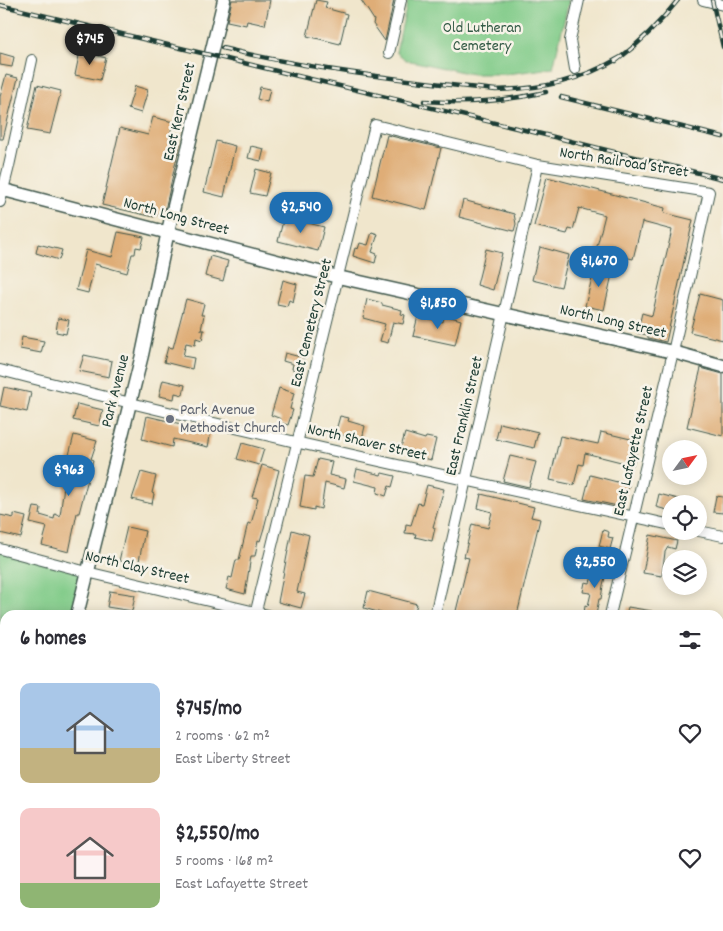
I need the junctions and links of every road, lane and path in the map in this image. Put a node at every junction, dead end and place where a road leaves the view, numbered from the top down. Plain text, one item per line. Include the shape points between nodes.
1 (224, 0) edge
2 (401, 0) edge
3 (579, 0) edge
4 (702, 0) edge
5 (723, 5) edge
6 (389, 52) dead end
7 (32, 60) dead end
8 (575, 68) dead end
9 (375, 125) joint
10 (538, 166) junction
11 (2, 189) edge
12 (0, 202) edge
13 (168, 232) junction
14 (338, 276) junction
15 (504, 314) junction
16 (673, 352) junction
17 (723, 366) edge
18 (0, 370) edge
19 (129, 404) junction
20 (298, 443) junction
21 (466, 480) junction
22 (634, 517) junction
23 (662, 523) edge
24 (707, 533) edge
25 (723, 536) edge
26 (0, 550) edge
27 (87, 572) junction
28 (78, 610) edge
29 (240, 610) edge
30 (257, 610) edge
31 (436, 610) edge
32 (611, 610) edge

1 - 13 street, East Kerr Street
2 - 6 street
3 - 8 street via 570,40
4 - 5 street
7 - 11 street via 10,166
9 - 10 street, North Railroad Street
9 - 14 street, East Cemetery Street
10 - 15 street, East Franklin Street
10 - 16 street, North Railroad Street via 709,192
11 - 12 street
11 - 13 street, North Long Street
13 - 14 street, North Long Street
13 - 19 street, Park Avenue
14 - 15 street, North Long Street
14 - 20 street, East Cemetery Street
15 - 16 street, North Long Street
15 - 21 street, East Franklin Street
16 - 17 street, North Long Street
16 - 22 street, East Lafayette Street
18 - 19 street, North Shaver Street
19 - 20 street, North Shaver Street
19 - 27 street, Park Avenue
20 - 21 street, North Shaver Street
20 - 30 street, East Cemetery Street
21 - 22 street, North Shaver Street
21 - 31 street, East Franklin Street
22 - 23 street, North Shaver Street
22 - 32 street, East Lafayette Street
24 - 25 street
26 - 27 street, North Clay Street
27 - 28 street, Park Avenue
27 - 29 street, North Clay Street

